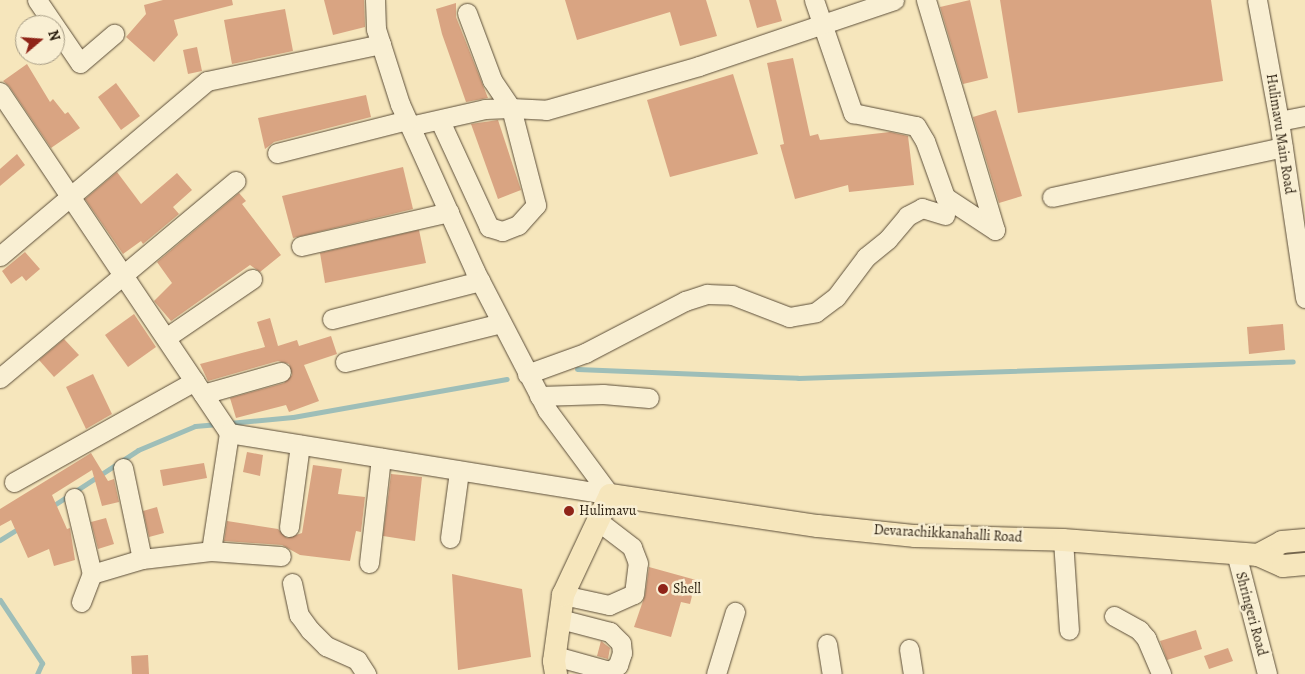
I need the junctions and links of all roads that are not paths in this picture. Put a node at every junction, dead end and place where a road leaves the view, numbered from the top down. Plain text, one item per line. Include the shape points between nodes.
1 (37, 0) edge
2 (375, 0) edge
3 (814, 0) edge
4 (894, 0) edge
5 (926, 0) edge
6 (1257, 0) edge
7 (467, 13) dead end
8 (823, 22) junction
9 (114, 34) dead end
10 (381, 44) junction
11 (0, 92) edge
12 (511, 108) junction
13 (1305, 116) edge
14 (440, 121) junction
15 (1279, 121) junction
16 (409, 123) junction
17 (1283, 147) junction
18 (277, 153) dead end
19 (236, 181) dead end
20 (1052, 197) dead end
21 (69, 198) junction
22 (449, 212) junction
23 (945, 215) dead end
24 (301, 246) dead end
25 (0, 256) edge
26 (123, 276) junction
27 (252, 279) dead end
28 (480, 281) junction
29 (1305, 298) edge
30 (332, 320) dead end
31 (502, 323) junction
32 (167, 337) junction
33 (345, 362) dead end
34 (281, 372) dead end
35 (527, 374) junction
36 (0, 378) edge
37 (199, 388) junction
38 (539, 396) junction
39 (649, 398) dead end
40 (225, 427) junction
41 (300, 445) junction
42 (381, 458) junction
43 (123, 468) dead end
44 (459, 471) junction
45 (14, 482) dead end
46 (610, 495) junction
47 (74, 498) dead end
48 (598, 521) junction
49 (289, 527) dead end
50 (450, 538) dead end
51 (1063, 540) junction
52 (1305, 540) edge
53 (211, 551) junction
54 (1236, 553) junction
55 (1258, 555) junction
56 (281, 556) dead end
57 (142, 559) junction
58 (369, 563) dead end
59 (1305, 564) edge
60 (92, 574) junction
61 (292, 583) dead end
62 (563, 595) junction
63 (81, 602) dead end
64 (735, 612) dead end
65 (1114, 616) dead end
66 (560, 619) junction
67 (1068, 630) dead end
68 (827, 644) dead end
69 (909, 649) dead end
70 (556, 665) edge
71 (366, 674) edge
72 (716, 674) edge
73 (832, 674) edge
74 (913, 674) edge
75 (1161, 674) edge
76 (1267, 674) edge

1 - 9 street via 80,63
2 - 10 street via 376,28
3 - 8 street
4 - 8 street
5 - 8 street via 996,230 945,197 925,141 916,126 853,113
6 - 15 street, Hulimavu Main Road
7 - 12 street via 492,80
8 - 12 street via 699,66 546,110
10 - 16 street
10 - 21 street via 207,81
11 - 21 street
12 - 14 street via 485,109
12 - 14 street via 536,205 518,225 502,231 490,227
13 - 15 street
14 - 16 street
15 - 17 street, Hulimavu Main Road
16 - 18 street
16 - 22 street
17 - 20 street
17 - 29 street, Hulimavu Main Road
19 - 26 street
21 - 25 street
21 - 26 street
22 - 24 street
22 - 28 street
23 - 35 street via 922,208 907,216 888,239 866,257 836,297 816,312 789,317 732,295 707,294 685,301 586,353
26 - 32 street
26 - 36 street
27 - 32 street
28 - 30 street
28 - 31 street
31 - 33 street
31 - 35 street
32 - 37 street
34 - 37 street
35 - 38 street
37 - 40 street
37 - 45 street
38 - 39 street via 604,394
38 - 46 street
40 - 41 street
40 - 53 street
41 - 42 street
41 - 49 street
42 - 44 street
42 - 58 street
43 - 57 street
44 - 46 street
44 - 50 street
46 - 48 main road
46 - 51 main road, Devarachikkanahalli Road via 818,526 915,536
47 - 60 street
48 - 62 main road
48 - 62 street via 632,547 638,562 634,594 609,605
51 - 54 main road, Devarachikkanahalli Road
51 - 67 street
52 - 55 main road via 1282,542
53 - 56 street
53 - 57 street
54 - 55 main road, Devarachikkanahalli Road
54 - 76 street, Shringeri Road
55 - 59 main road, Devarachikkanahalli Road via 1283,566
57 - 60 street
60 - 63 street
61 - 71 street via 299,615 304,622 326,646 357,660
62 - 66 main road
64 - 72 street
65 - 75 street via 1139,630 1146,638
66 - 70 main road
66 - 70 street via 610,632 620,643 622,653 618,665 610,671
68 - 73 street
69 - 74 street

